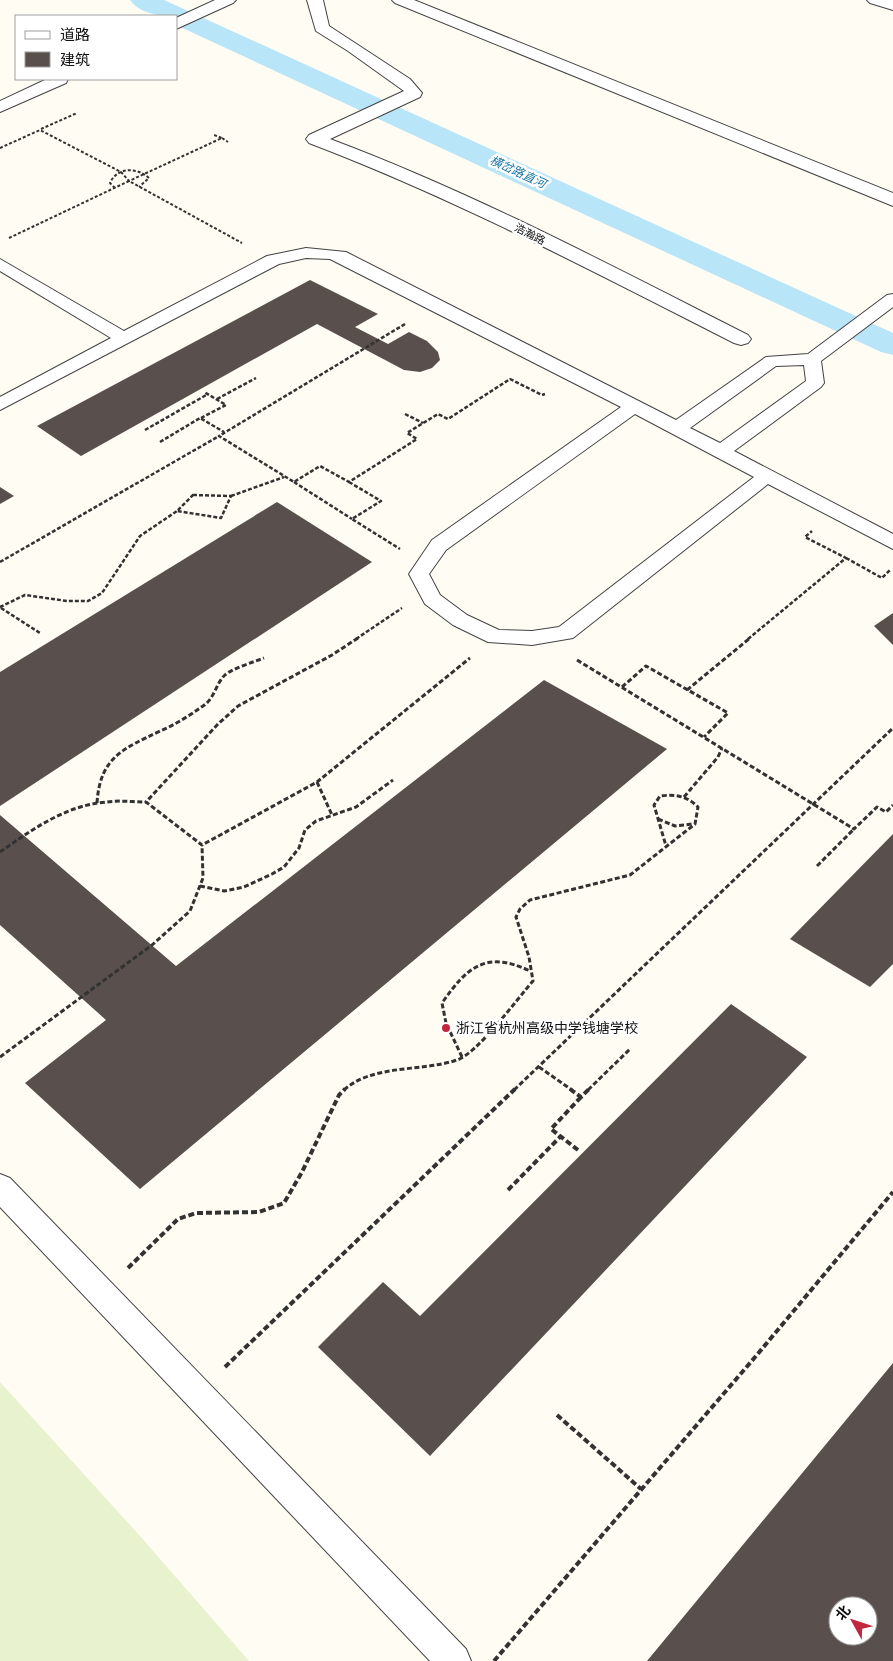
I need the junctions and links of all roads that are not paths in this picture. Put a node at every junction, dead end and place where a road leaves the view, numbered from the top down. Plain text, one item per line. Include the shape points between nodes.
1 (228, 0) edge
2 (315, 0) edge
3 (400, 0) edge
4 (874, 0) edge
5 (893, 5) edge
6 (178, 23) edge
7 (58, 80) edge
8 (0, 107) edge
9 (893, 200) edge
10 (0, 264) edge
11 (893, 300) edge
12 (124, 338) junction
13 (741, 339) dead end
14 (812, 359) junction
15 (0, 404) edge
16 (634, 406) junction
17 (677, 428) junction
18 (722, 451) junction
19 (767, 476) junction
20 (893, 542) edge
21 (0, 1187) edge
22 (454, 1661) edge

1 - 6 street
2 - 13 street, 浩瀚路 via 322,28 369,56 410,86 414,93 315,139 369,158 456,196
3 - 9 street
4 - 5 street
7 - 8 street
10 - 12 lane
11 - 14 lane
12 - 15 lane
12 - 16 lane via 273,260 295,253 318,251 340,256
14 - 17 lane via 772,361
14 - 18 lane via 815,383
16 - 17 lane
16 - 19 lane via 439,545 419,574 432,599 460,620 496,637 564,633
17 - 18 lane
18 - 19 lane
19 - 20 lane
21 - 22 lane

